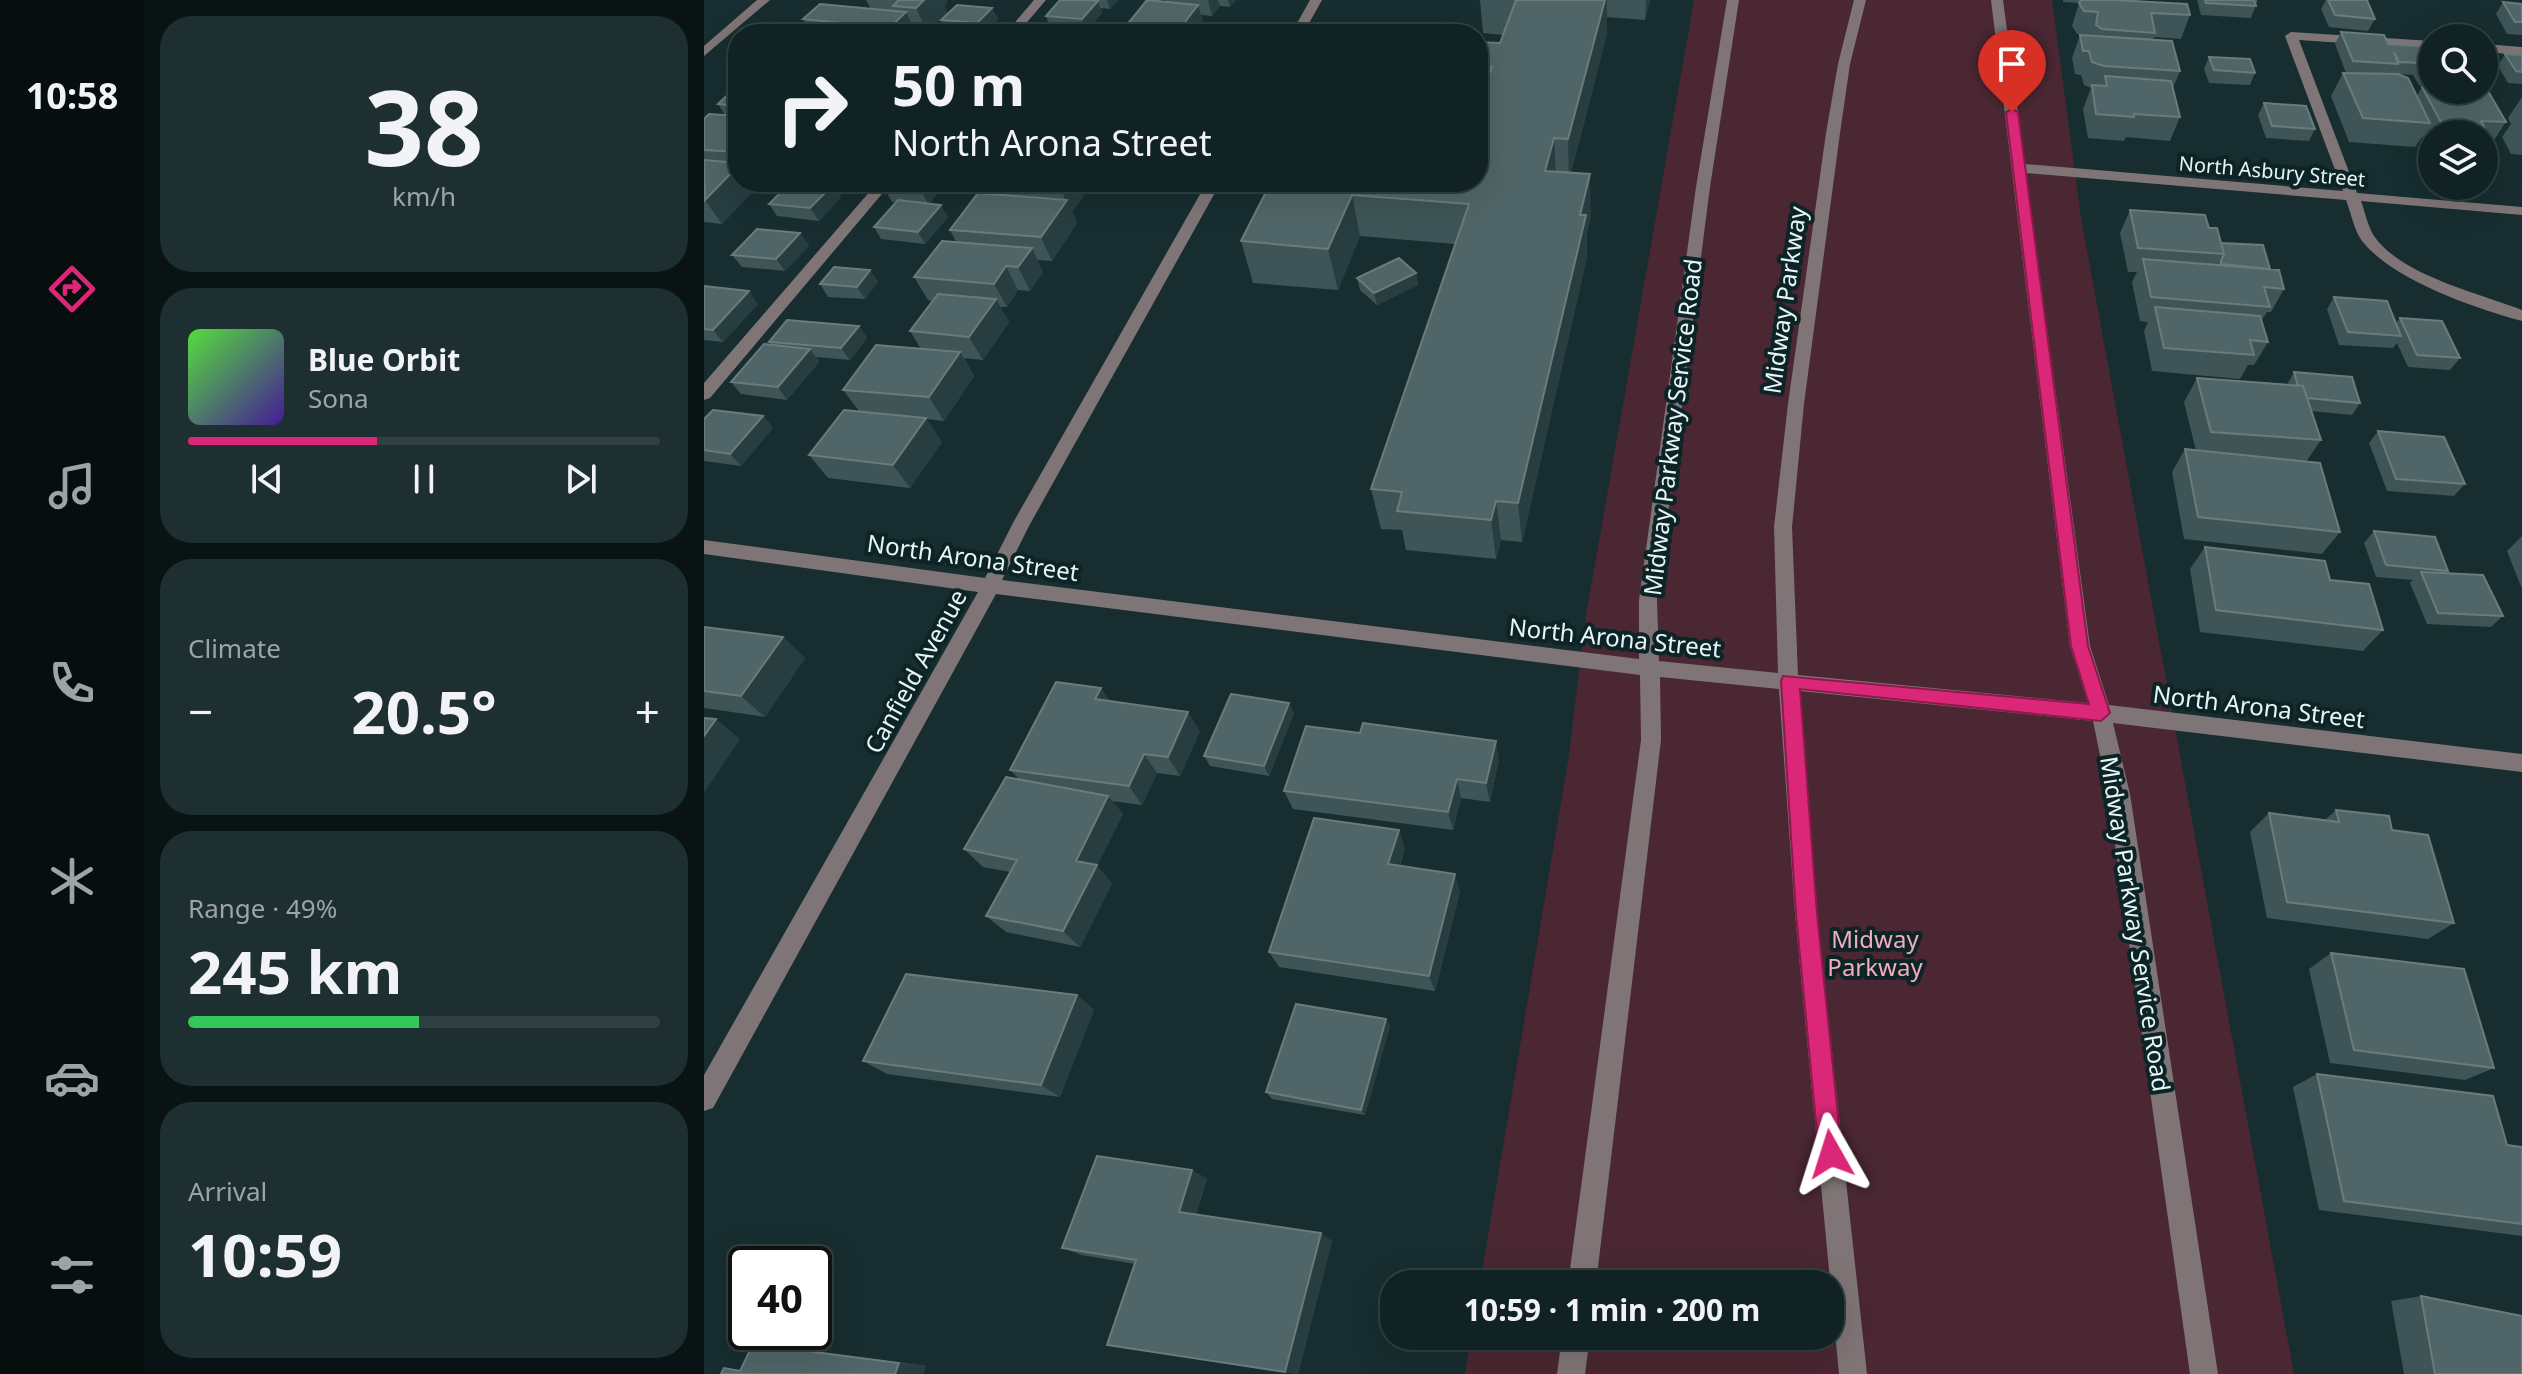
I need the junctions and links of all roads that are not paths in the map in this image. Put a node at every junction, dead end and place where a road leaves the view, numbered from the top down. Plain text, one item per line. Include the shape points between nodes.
1 (764, 0) edge
2 (1040, 0) edge
3 (1316, 0) edge
4 (1733, 0) edge
5 (1860, 0) edge
6 (1997, 0) edge
7 (736, 24) edge
8 (1020, 24) edge
9 (1303, 24) edge
10 (728, 31) edge
11 (2418, 44) edge
12 (2498, 49) edge
13 (2522, 51) edge
14 (704, 52) edge
15 (2019, 168) junction
16 (876, 192) edge
17 (1208, 192) edge
18 (2353, 197) junction
19 (2522, 211) edge
20 (2522, 316) edge
21 (704, 394) edge
22 (704, 547) edge
23 (993, 585) junction
24 (1651, 669) junction
25 (1790, 681) junction
26 (2101, 713) junction
27 (2522, 763) edge
28 (704, 1099) edge
29 (1584, 1270) edge
30 (1574, 1350) edge
31 (1571, 1374) edge
32 (1853, 1374) edge
33 (2204, 1374) edge

1 - 7 street
2 - 8 street
3 - 9 street
4 - 24 street, Midway Parkway Service Road via 1648,600
5 - 25 street, Midway Parkway via 1833,133 1783,527
6 - 15 street, Midway Parkway Service Road
10 - 14 street
11 - 18 street via 2291,36
12 - 13 street
15 - 18 street, North Asbury Street
15 - 26 street, Midway Parkway Service Road via 2080,646
16 - 21 street
17 - 23 street, Canfield Avenue via 1020,526
18 - 19 street, North Asbury Street
18 - 20 street via 2367,237 2380,253 2424,277
22 - 23 street, North Arona Street
23 - 24 street, North Arona Street
23 - 28 street, Canfield Avenue
24 - 25 street, North Arona Street
24 - 29 street, Midway Parkway Service Road via 1651,740
25 - 26 street, North Arona Street
25 - 32 street, Midway Parkway via 1806,914
26 - 27 street, North Arona Street
26 - 33 street, Midway Parkway Service Road via 2119,794
30 - 31 street

